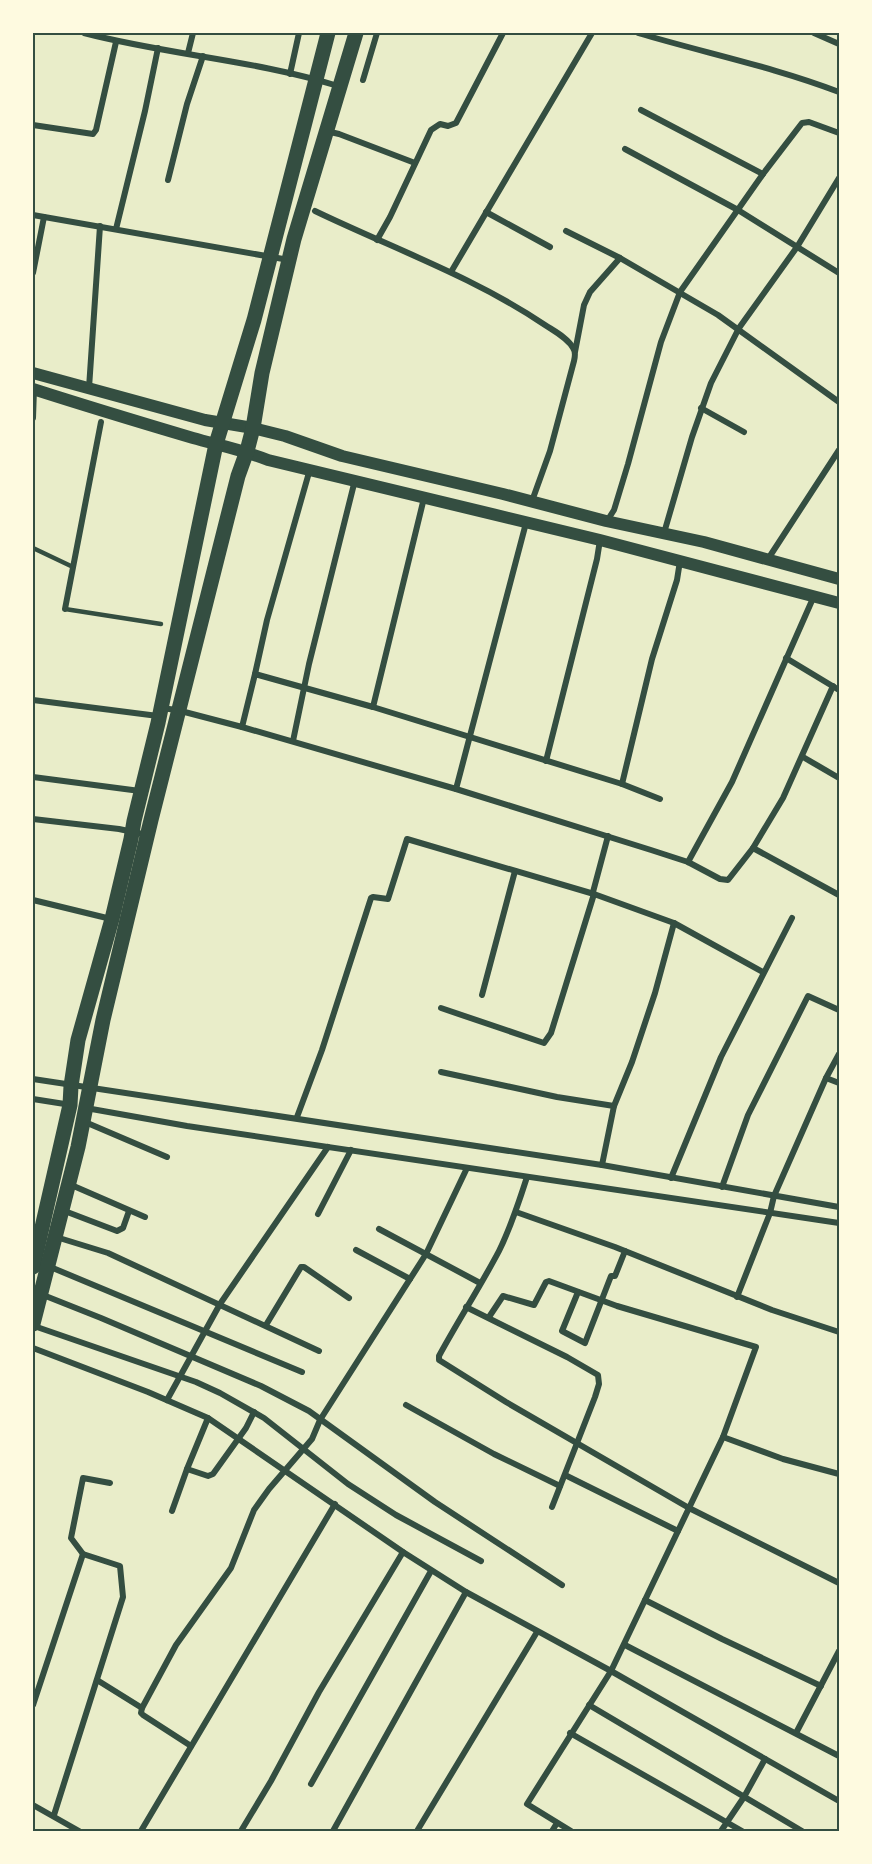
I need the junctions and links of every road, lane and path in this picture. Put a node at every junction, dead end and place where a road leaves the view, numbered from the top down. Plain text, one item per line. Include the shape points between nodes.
1 (84, 33) edge
2 (193, 33) edge
3 (299, 33) edge
4 (328, 33) edge
5 (356, 33) edge
6 (376, 33) edge
7 (503, 33) edge
8 (592, 33) edge
9 (639, 33) edge
10 (814, 33) edge
11 (116, 42) junction
12 (839, 44) edge
13 (158, 48) junction
14 (188, 53) junction
15 (203, 56) junction
16 (290, 74) junction
17 (316, 79) junction
18 (363, 80) dead end
19 (340, 86) junction
20 (839, 92) edge
21 (641, 110) dead end
22 (33, 125) edge
23 (326, 131) junction
24 (839, 133) edge
25 (625, 149) dead end
26 (415, 163) junction
27 (763, 174) junction
28 (839, 178) edge
29 (168, 180) dead end
30 (738, 210) junction
31 (315, 211) dead end
32 (486, 212) junction
33 (33, 215) edge
34 (44, 217) junction
35 (100, 226) junction
36 (116, 229) junction
37 (566, 231) dead end
38 (377, 240) junction
39 (550, 247) dead end
40 (797, 247) junction
41 (271, 256) junction
42 (620, 258) junction
43 (289, 260) junction
44 (451, 272) junction
45 (33, 273) edge
46 (839, 273) edge
47 (680, 292) junction
48 (739, 328) junction
49 (575, 353) junction
50 (33, 373) edge
51 (89, 388) junction
52 (33, 389) edge
53 (839, 402) edge
54 (701, 408) junction
55 (33, 418) edge
56 (101, 422) dead end
57 (222, 423) junction
58 (253, 428) junction
59 (744, 432) dead end
60 (216, 444) junction
61 (839, 450) edge
62 (247, 451) junction
63 (309, 469) junction
64 (355, 480) junction
65 (424, 497) junction
66 (532, 501) junction
67 (606, 521) junction
68 (526, 523) junction
69 (664, 534) junction
70 (600, 540) junction
71 (33, 548) edge
72 (657, 555) junction
73 (768, 559) junction
74 (680, 561) junction
75 (73, 567) junction
76 (839, 579) edge
77 (814, 596) junction
78 (839, 603) edge
79 (65, 609) joint
80 (161, 624) dead end
81 (786, 658) junction
82 (255, 674) junction
83 (303, 687) junction
84 (836, 688) edge
85 (33, 700) edge
86 (373, 707) junction
87 (177, 710) junction
88 (160, 712) junction
89 (242, 727) junction
90 (469, 737) junction
91 (293, 741) junction
92 (803, 757) junction
93 (546, 761) junction
94 (33, 777) edge
95 (839, 778) edge
96 (622, 784) junction
97 (456, 789) junction
98 (141, 792) junction
99 (660, 799) dead end
100 (33, 819) edge
101 (140, 834) junction
102 (608, 836) junction
103 (753, 848) junction
104 (688, 862) junction
105 (515, 871) junction
106 (594, 894) junction
107 (839, 895) edge
108 (33, 900) edge
109 (792, 918) dead end
110 (112, 919) junction
111 (674, 923) junction
112 (763, 972) junction
113 (482, 995) dead end
114 (441, 1008) dead end
115 (839, 1010) edge
116 (839, 1054) edge
117 (441, 1072) dead end
118 (826, 1078) junction
119 (33, 1079) edge
120 (839, 1083) edge
121 (71, 1086) junction
122 (89, 1086) junction
123 (33, 1099) edge
124 (614, 1106) junction
125 (84, 1111) junction
126 (297, 1118) junction
127 (328, 1147) junction
128 (351, 1150) junction
129 (167, 1157) dead end
130 (602, 1165) junction
131 (467, 1168) junction
132 (527, 1177) junction
133 (672, 1178) junction
134 (68, 1184) junction
135 (722, 1187) junction
136 (774, 1196) junction
137 (839, 1207) edge
138 (62, 1210) junction
139 (129, 1211) junction
140 (516, 1212) junction
141 (770, 1213) junction
142 (318, 1214) dead end
143 (145, 1217) dead end
144 (839, 1223) edge
145 (379, 1228) dead end
146 (55, 1237) junction
147 (356, 1250) dead end
148 (625, 1251) junction
149 (426, 1254) junction
150 (40, 1266) edge
151 (410, 1279) junction
152 (480, 1283) junction
153 (37, 1292) edge
154 (578, 1292) junction
155 (737, 1297) junction
156 (349, 1298) dead end
157 (602, 1300) junction
158 (220, 1304) junction
159 (466, 1307) junction
160 (489, 1317) junction
161 (33, 1325) edge
162 (266, 1325) junction
163 (205, 1331) junction
164 (839, 1332) edge
165 (33, 1348) edge
166 (320, 1351) dead end
167 (191, 1357) junction
168 (302, 1372) dead end
169 (180, 1377) junction
170 (167, 1400) junction
171 (406, 1405) dead end
172 (254, 1412) junction
173 (208, 1418) junction
174 (320, 1420) junction
175 (723, 1437) junction
176 (238, 1440) junction
177 (576, 1443) junction
178 (303, 1449) junction
179 (187, 1468) junction
180 (285, 1471) junction
181 (839, 1474) edge
182 (565, 1475) junction
183 (110, 1483) dead end
184 (560, 1486) junction
185 (335, 1504) junction
186 (552, 1507) dead end
187 (689, 1508) junction
188 (172, 1511) dead end
189 (678, 1531) junction
190 (403, 1552) junction
191 (83, 1554) junction
192 (481, 1561) dead end
193 (431, 1571) junction
194 (839, 1583) edge
195 (562, 1585) dead end
196 (466, 1592) junction
197 (645, 1600) junction
198 (537, 1632) junction
199 (625, 1645) junction
200 (839, 1651) edge
201 (610, 1671) junction
202 (97, 1680) junction
203 (821, 1686) junction
204 (33, 1705) edge
205 (589, 1705) junction
206 (142, 1708) junction
207 (570, 1733) junction
208 (796, 1733) junction
209 (191, 1746) junction
210 (839, 1756) edge
211 (765, 1759) junction
212 (311, 1784) dead end
213 (744, 1797) junction
214 (839, 1801) edge
215 (33, 1805) edge
216 (54, 1815) junction
217 (728, 1821) junction
218 (557, 1823) junction
219 (79, 1831) edge
220 (141, 1831) edge
221 (241, 1831) edge
222 (333, 1831) edge
223 (417, 1831) edge
224 (552, 1831) edge
225 (571, 1831) edge
226 (721, 1831) edge
227 (742, 1831) edge
228 (802, 1831) edge

1 - 11 street
2 - 14 street
3 - 16 street
4 - 17 highway
5 - 19 highway
6 - 18 street
7 - 26 street via 456,123 440,124 431,130
8 - 32 street
9 - 20 street
10 - 12 street
11 - 13 street
11 - 22 street via 94,132 88,135
13 - 14 street
13 - 36 street
14 - 15 street
15 - 16 street
15 - 29 street
16 - 17 street
17 - 19 street
17 - 41 highway
19 - 23 highway
21 - 27 street
23 - 26 street
23 - 43 highway
24 - 27 street via 804,122
25 - 30 street
26 - 38 street
27 - 30 street
28 - 40 street
30 - 40 street
30 - 47 street
31 - 38 street
32 - 39 street
32 - 44 street
33 - 34 street
34 - 35 street
34 - 45 street
35 - 36 street
35 - 51 street
36 - 41 street
37 - 42 street
38 - 44 street
40 - 46 street
40 - 48 street
41 - 43 street
41 - 57 highway
42 - 47 street
42 - 49 street via 590,292
43 - 58 highway
44 - 49 street via 535,318 563,337
47 - 48 street
47 - 67 street via 661,342 625,476 614,510
48 - 53 street
48 - 54 street
49 - 66 street via 561,415
50 - 51 main road
51 - 57 main road
52 - 55 street
52 - 60 main road
54 - 59 street
54 - 69 street
56 - 75 street
57 - 58 main road
57 - 60 highway
58 - 62 highway
58 - 66 main road via 342,456
60 - 62 main road
60 - 88 highway
61 - 73 street
62 - 63 main road
62 - 87 highway via 237,476
63 - 64 main road
63 - 82 street
64 - 65 main road
64 - 83 street
65 - 68 main road
65 - 86 street
66 - 67 main road
67 - 69 main road
68 - 70 main road
68 - 90 street
69 - 72 main road
69 - 73 main road
70 - 72 main road
70 - 93 street
71 - 75 lane
72 - 74 main road
73 - 76 main road
74 - 77 main road
74 - 96 street
75 - 79 street
77 - 78 main road
77 - 81 street
79 - 80 lane
81 - 84 street
81 - 104 street via 732,782
82 - 83 street
82 - 89 street
83 - 86 street
83 - 91 street
84 - 92 street
85 - 88 street
86 - 90 street
87 - 88 street
87 - 89 street
87 - 101 highway
88 - 98 highway
89 - 91 street
90 - 93 street
90 - 97 street
91 - 97 street
92 - 95 street
92 - 103 street
93 - 96 street
94 - 98 street
96 - 99 street
97 - 102 street
98 - 101 highway
100 - 101 street
101 - 110 highway
101 - 122 highway
102 - 104 street
102 - 106 street
103 - 104 street via 728,880
103 - 107 street
105 - 106 street
105 - 113 street
105 - 126 street via 407,840 388,899 371,898
106 - 111 street
106 - 114 street via 551,1033 544,1043
108 - 110 street
109 - 112 street
110 - 121 highway via 78,1040
111 - 112 street
111 - 124 street via 652,1003
112 - 133 street via 711,1079
115 - 135 street via 808,996 753,1106
116 - 118 street
117 - 124 street
118 - 120 street
118 - 136 street
119 - 121 street
121 - 122 street
121 - 125 highway
122 - 125 highway
122 - 126 street
123 - 125 street
124 - 130 street
125 - 127 street
125 - 129 street
125 - 134 highway
125 - 150 highway
126 - 130 street
127 - 128 street
127 - 158 street
128 - 131 street
128 - 142 street
130 - 133 street
131 - 132 street
131 - 149 street
132 - 140 street
132 - 141 street
133 - 135 street
134 - 138 highway
134 - 139 street
135 - 136 street
136 - 137 street
136 - 141 street
138 - 139 street via 117,1231 123,1228
138 - 146 highway
139 - 143 street
140 - 148 street
140 - 152 street
141 - 144 street
141 - 155 street
145 - 149 street
146 - 150 highway
146 - 158 street via 108,1253
147 - 151 street
148 - 155 street
148 - 157 street
149 - 151 street
149 - 152 street
150 - 153 highway
150 - 163 street
151 - 174 street
152 - 159 street
153 - 161 highway
153 - 167 street
154 - 157 street
154 - 157 street via 562,1331 585,1343
154 - 160 street via 547,1281 534,1305 503,1296
155 - 164 street
156 - 162 street via 301,1267
157 - 175 street via 756,1347
158 - 162 street
158 - 163 street
159 - 160 street
159 - 177 street via 438,1358 440,1361
160 - 177 street via 598,1375 599,1384
161 - 169 street
162 - 166 street
163 - 167 street
163 - 168 street
165 - 170 street
167 - 169 street
167 - 174 street via 261,1386
169 - 170 street
169 - 172 street
170 - 173 street
171 - 184 street
172 - 176 street
172 - 178 street
173 - 176 street
173 - 179 street
174 - 178 street
174 - 195 street
175 - 181 street
175 - 187 street
176 - 179 street via 211,1476
176 - 180 street
177 - 182 street
177 - 187 street
178 - 180 street
178 - 192 street via 396,1515
179 - 188 street
180 - 185 street
180 - 206 street via 254,1510 231,1568 176,1645
182 - 184 street
182 - 189 street
183 - 191 street via 82,1480 71,1538
184 - 186 street
185 - 190 street
185 - 209 street
187 - 189 street
187 - 194 street
189 - 197 street
190 - 193 street
190 - 221 street
191 - 202 street via 118,1565 122,1571 123,1597
191 - 204 street
193 - 196 street
193 - 212 street
196 - 198 street
196 - 222 street
197 - 199 street
197 - 203 street
198 - 201 street
198 - 223 street
199 - 201 street
199 - 208 street
200 - 203 street
201 - 205 street
201 - 211 street
202 - 206 street
202 - 216 street
203 - 208 street
205 - 207 street
205 - 213 street
206 - 209 street via 143,1715
207 - 217 street
207 - 218 street via 527,1804
208 - 210 street
209 - 220 street
211 - 213 street
211 - 214 street
213 - 217 street
213 - 228 street
215 - 216 street
216 - 219 street
217 - 226 street
217 - 227 street
218 - 224 street
218 - 225 street

